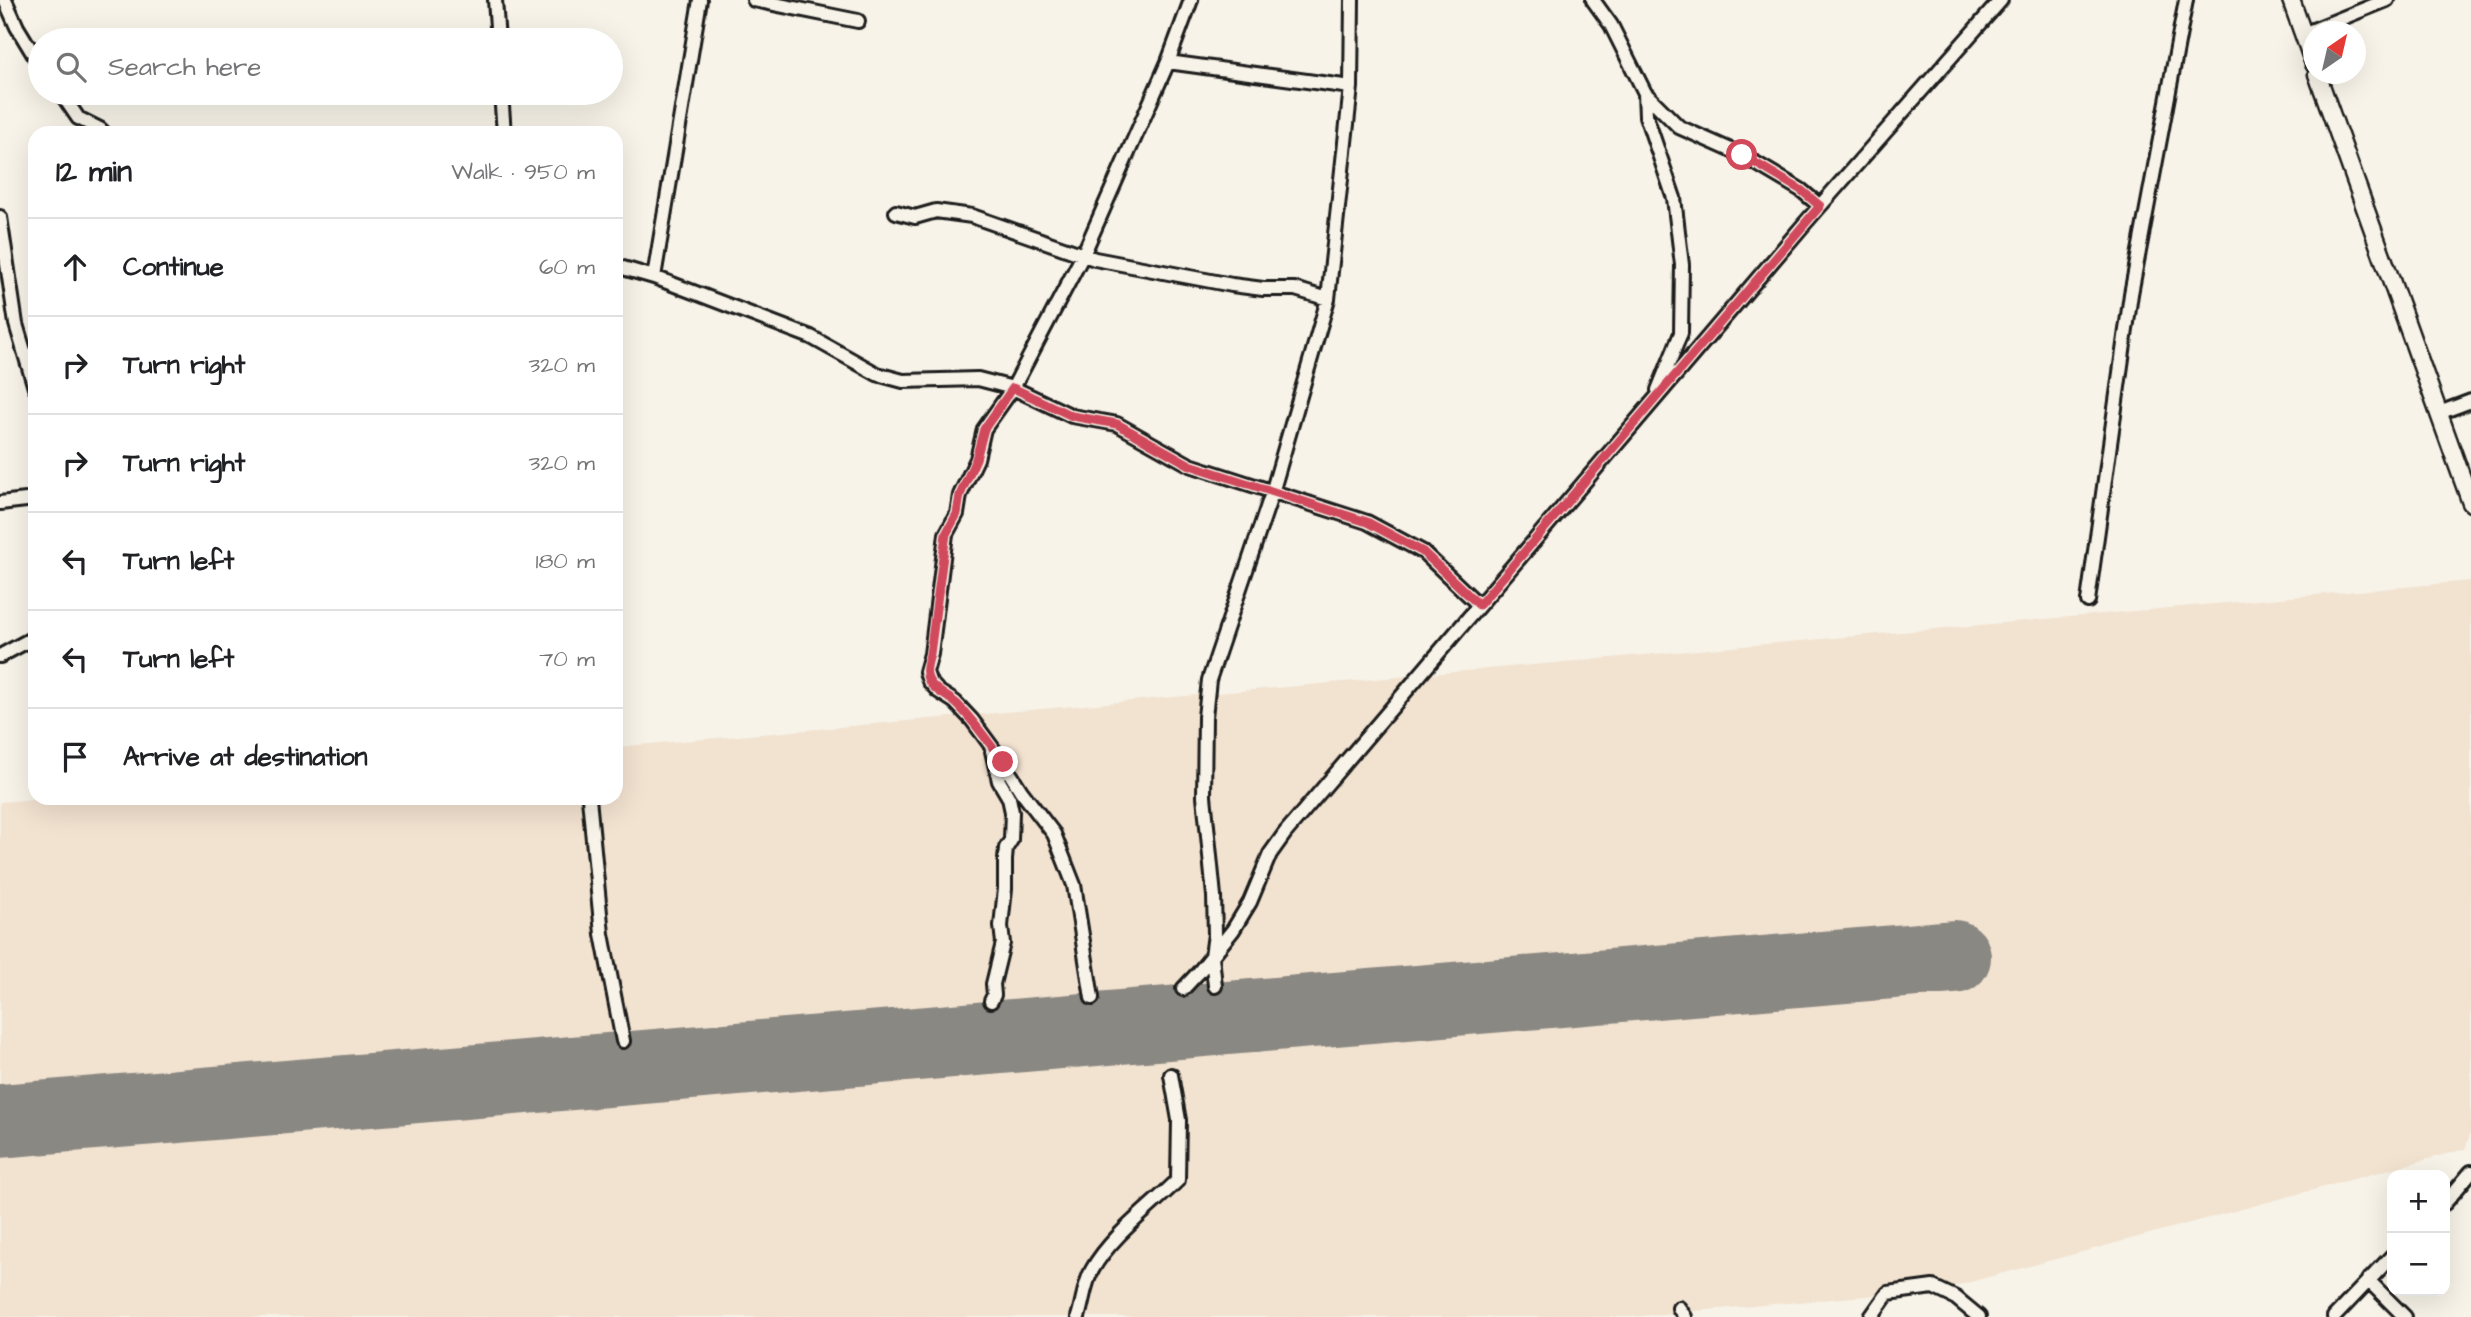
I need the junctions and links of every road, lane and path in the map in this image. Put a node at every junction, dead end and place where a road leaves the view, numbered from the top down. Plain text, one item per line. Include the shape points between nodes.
1 (5, 0) edge
2 (495, 0) edge
3 (700, 0) edge
4 (754, 0) edge
5 (1191, 0) edge
6 (1352, 0) edge
7 (1593, 0) edge
8 (2001, 0) edge
9 (2186, 0) edge
10 (2291, 0) edge
11 (2386, 0) edge
12 (858, 21) dead end
13 (2335, 21) edge
14 (497, 28) edge
15 (2303, 34) edge
16 (28, 45) edge
17 (1168, 62) junction
18 (2321, 84) edge
19 (1350, 87) junction
20 (1645, 93) junction
21 (69, 105) edge
22 (502, 105) edge
23 (96, 126) edge
24 (503, 126) edge
25 (1820, 206) junction
26 (896, 212) dead end
27 (0, 217) edge
28 (1083, 255) junction
29 (623, 268) edge
30 (654, 277) junction
31 (1328, 299) junction
32 (28, 364) edge
33 (1013, 388) junction
34 (1654, 400) junction
35 (2471, 401) edge
36 (2439, 413) junction
37 (1272, 493) junction
38 (28, 500) edge
39 (0, 503) edge
40 (2471, 503) edge
41 (2088, 601) dead end
42 (1479, 605) junction
43 (28, 641) edge
44 (0, 656) edge
45 (990, 744) junction
46 (590, 805) edge
47 (1212, 956) junction
48 (1215, 986) dead end
49 (1182, 989) dead end
50 (1092, 998) dead end
51 (991, 1001) dead end
52 (623, 1041) dead end
53 (1171, 1075) dead end
54 (2471, 1172) edge
55 (2450, 1197) edge
56 (2387, 1261) edge
57 (2368, 1280) junction
58 (1077, 1317) edge
59 (1871, 1317) edge
60 (1979, 1317) edge
61 (2334, 1317) edge
62 (2405, 1317) edge

1 - 16 street
2 - 14 street
3 - 30 street
4 - 12 street
5 - 17 street
6 - 19 street
7 - 20 street via 1611,25
8 - 25 street
9 - 41 street via 2131,294
10 - 15 street
11 - 13 street
17 - 19 street
17 - 28 street
18 - 36 street
19 - 31 street
20 - 25 street via 1678,127 1742,155
20 - 34 street via 1646,116 1674,198 1682,265 1681,333
21 - 23 street via 78,118
22 - 24 street
25 - 34 street
26 - 28 street via 915,217 936,211 972,216
27 - 32 street via 16,324
28 - 31 street via 1233,285 1295,289
28 - 33 street
29 - 30 street
30 - 33 street via 811,337 877,374 903,381 978,379
31 - 37 street
33 - 37 street via 1072,416 1117,424 1190,465
33 - 45 street via 984,429 957,514 946,534 926,672 929,681 955,702
34 - 42 street
35 - 36 street
36 - 40 street
37 - 42 street via 1367,522 1412,546
37 - 47 street via 1209,680 1204,796 1214,896
38 - 39 street
42 - 47 street via 1285,832 1261,872 1250,902
43 - 44 street
45 - 50 street via 1054,834 1064,856 1074,885
45 - 51 street via 1012,812 1011,840 1004,860 1003,943
46 - 52 street via 602,934
47 - 48 street
47 - 49 street
53 - 58 street via 1179,1120 1178,1180 1112,1241 1091,1272
54 - 55 street
56 - 57 street
57 - 61 street
57 - 62 street
59 - 60 street via 1888,1293 1933,1287

